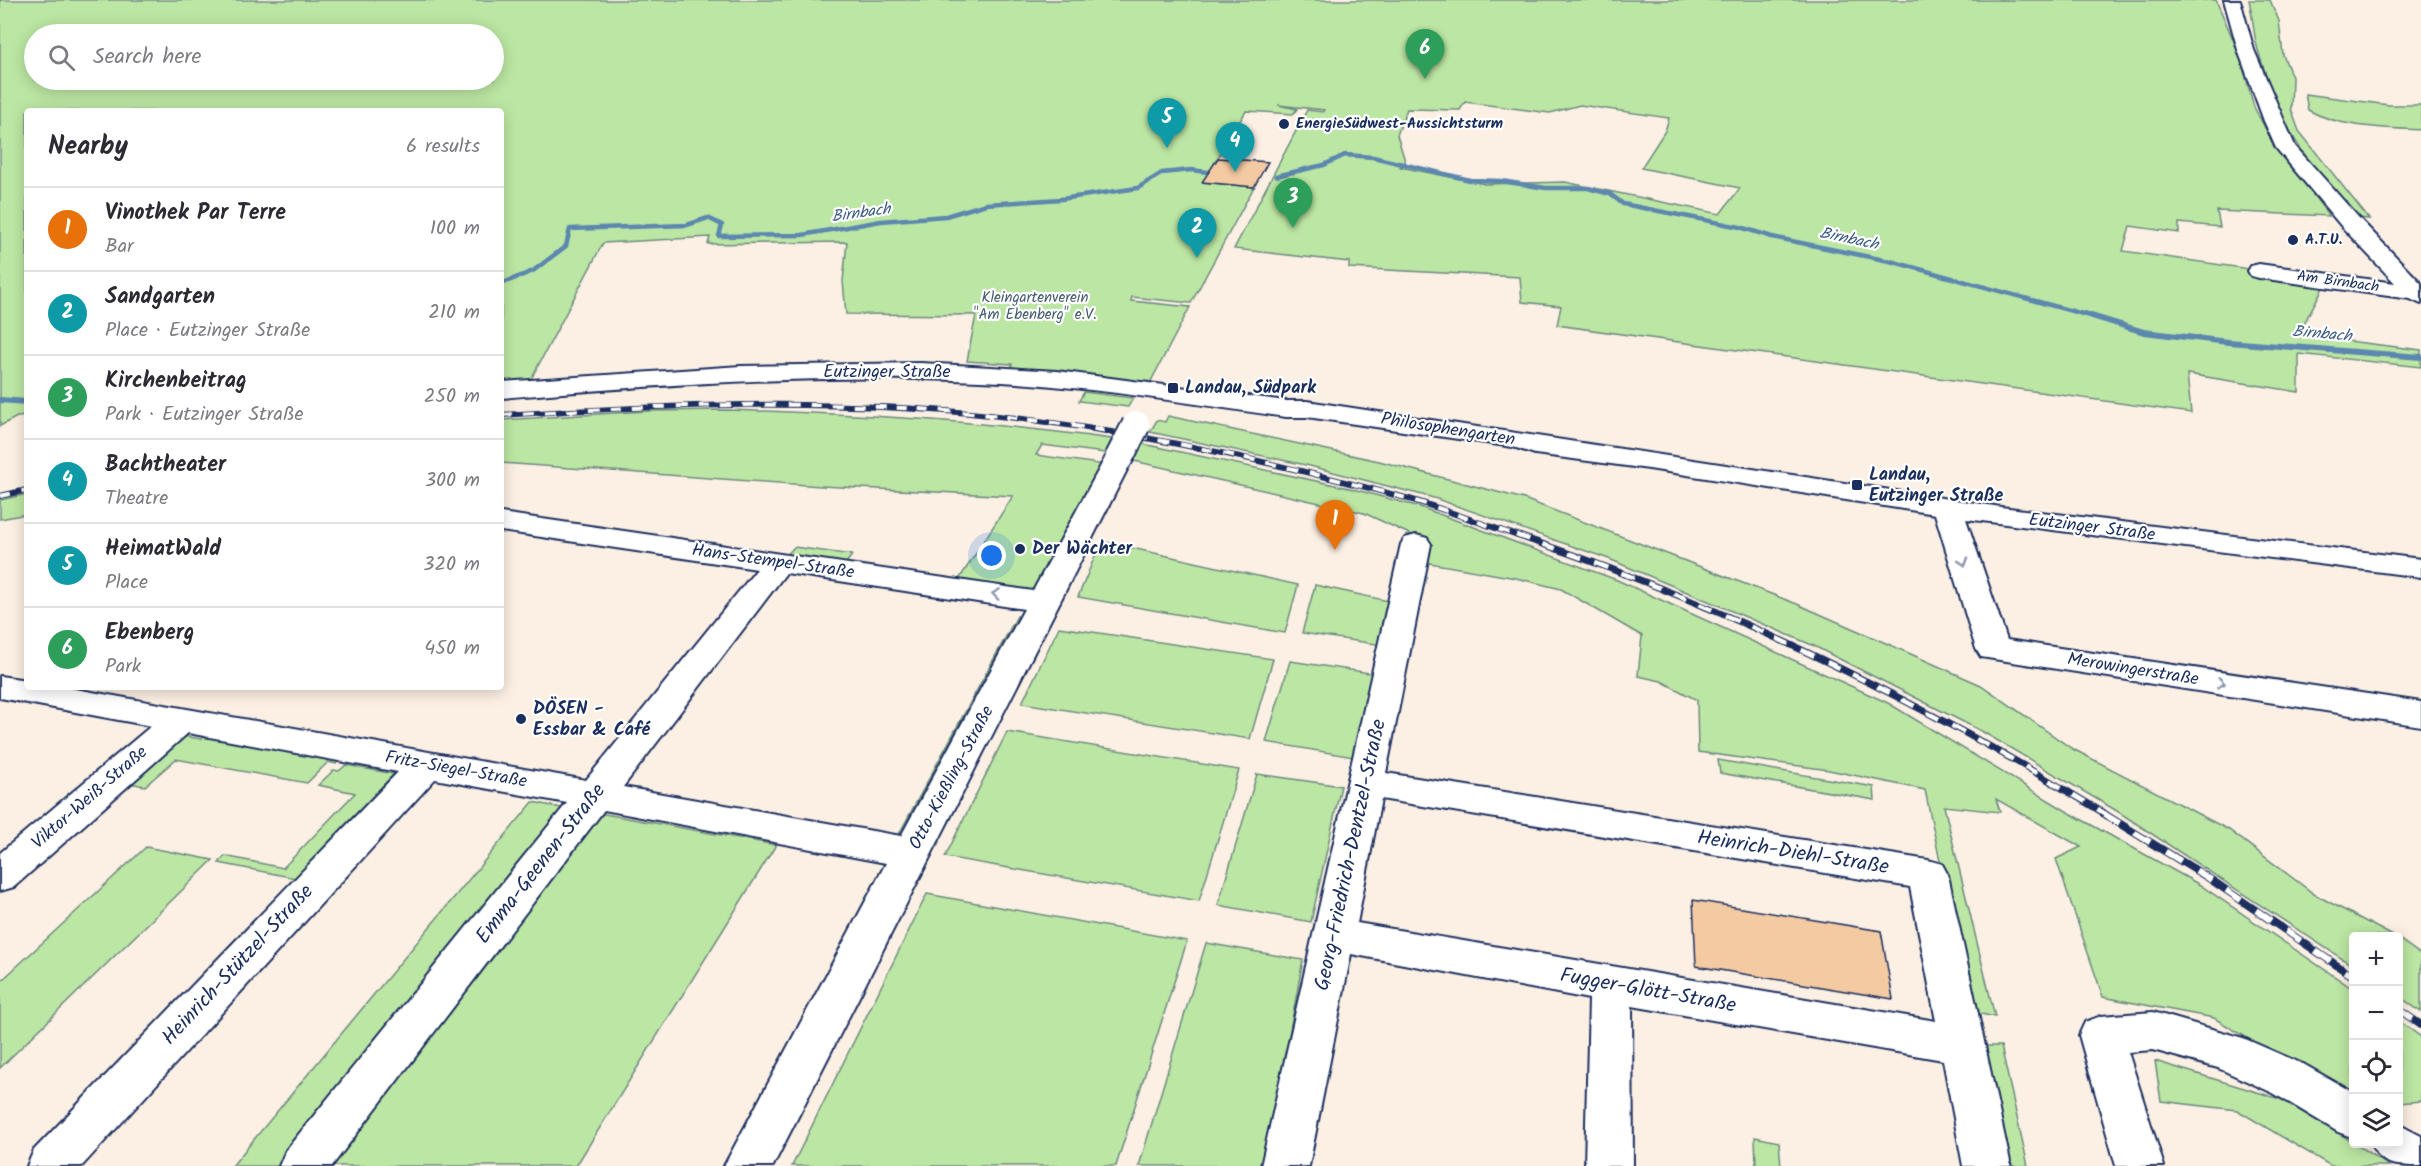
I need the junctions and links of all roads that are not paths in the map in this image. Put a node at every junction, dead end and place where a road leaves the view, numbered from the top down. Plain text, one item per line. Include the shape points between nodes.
1 (2232, 0) edge
2 (2259, 271) dead end
3 (2419, 295) edge
4 (504, 390) edge
5 (1155, 390) junction
6 (1272, 407) joint
7 (1622, 458) joint
8 (1947, 507) junction
9 (504, 522) edge
10 (1416, 544) dead end
11 (778, 563) junction
12 (2421, 568) edge
13 (1045, 602) junction
14 (0, 687) edge
15 (24, 689) edge
16 (36, 690) edge
17 (109, 696) edge
18 (2421, 714) edge
19 (181, 720) junction
20 (426, 765) junction
21 (1365, 783) junction
22 (595, 795) junction
23 (913, 853) junction
24 (0, 876) edge
25 (1334, 935) junction
26 (1611, 986) junction
27 (1962, 1044) junction
28 (2349, 1114) edge
29 (2400, 1148) edge
30 (2421, 1164) edge
31 (51, 1166) edge
32 (303, 1166) edge
33 (748, 1166) edge
34 (1285, 1166) edge
35 (1609, 1166) edge
36 (1987, 1166) edge
37 (2140, 1166) edge

1 - 3 street via 2246,50 2286,148
2 - 3 street, Am Birnbach
4 - 5 street, Eutzinger Straße via 702,374 882,370 1011,375
5 - 6 street, Eutzinger Straße
5 - 13 street, Otto-Kießling-Straße, bridge
6 - 7 street, Philosophengarten via 1307,409
7 - 8 street, Eutzinger Straße
8 - 12 street, Eutzinger Straße
8 -> 18 street, Merowingerstraße via 1993,649
9 - 11 street, Hans-Stempel-Straße
10 - 21 street, Georg-Friedrich-Dentzel-Straße
13 -> 11 street, Hans-Stempel-Straße
11 - 22 street, Emma-Geenen-Straße
13 - 23 street, Otto-Kießling-Straße
14 - 15 street, Fritz-Siegel-Straße
16 - 17 street, Fritz-Siegel-Straße
17 - 19 street, Fritz-Siegel-Straße
19 - 20 street, Fritz-Siegel-Straße
19 - 24 street, Viktor-Weiß-Straße
20 - 22 street, Fritz-Siegel-Straße
20 - 31 street, Heinrich-Stützel-Straße
21 - 25 street, Georg-Friedrich-Dentzel-Straße
21 - 27 street, Heinrich-Diehl-Straße via 1928,875
22 - 23 street, Fritz-Siegel-Straße
22 - 32 street, Emma-Geenen-Straße
23 - 33 street, Otto-Kießling-Straße
25 - 26 street, Fugger-Glött-Straße
25 - 34 street, Georg-Friedrich-Dentzel-Straße
26 - 27 street, Fugger-Glött-Straße
26 - 35 street
27 - 36 street, Heinrich-Diehl-Straße
28 - 37 street via 2289,1079 2227,1051 2153,1031 2101,1035
29 - 30 street

